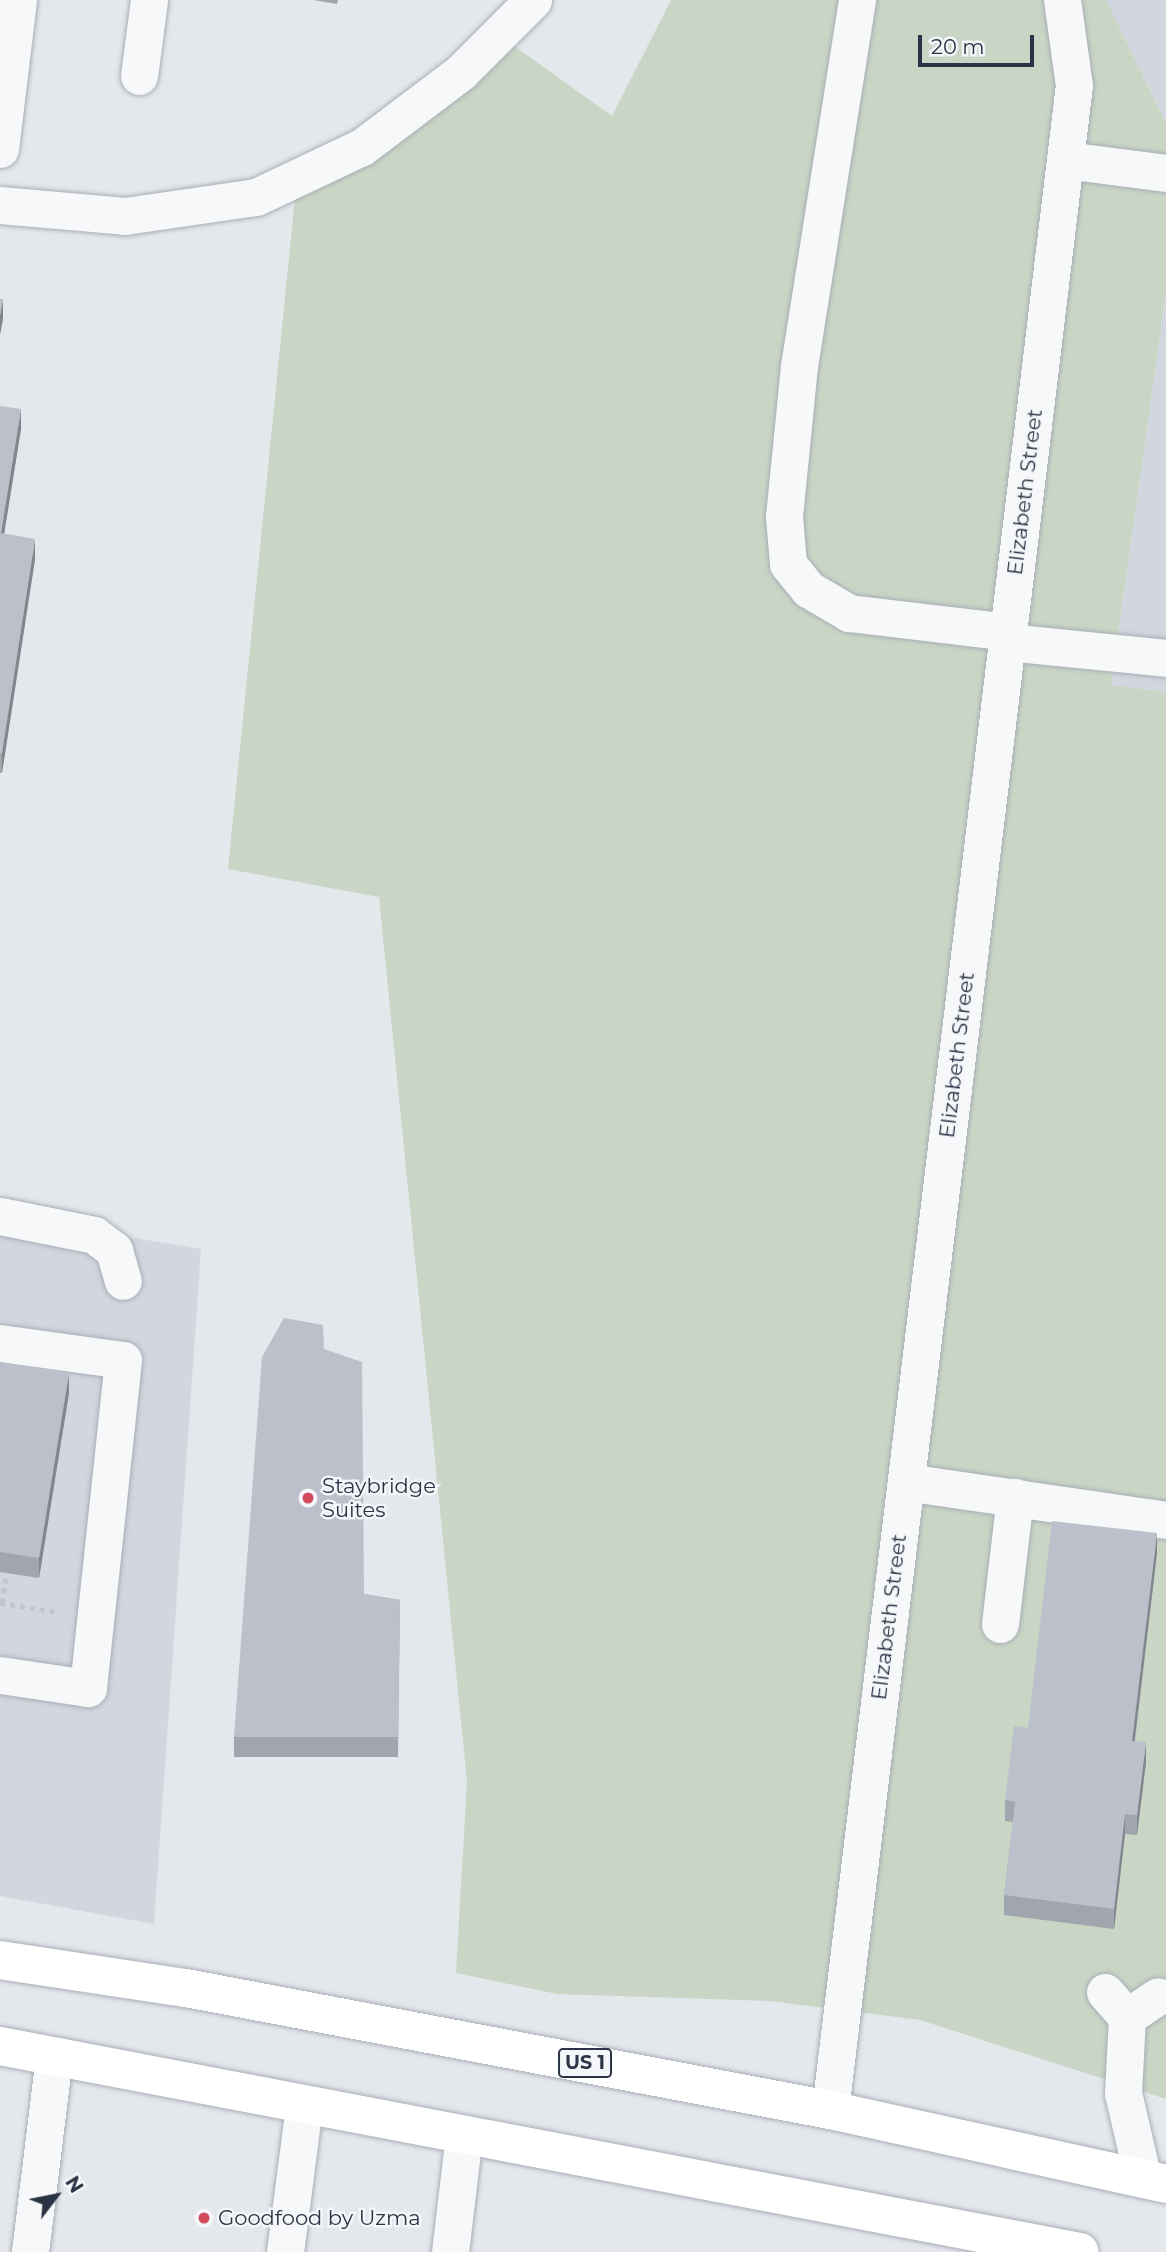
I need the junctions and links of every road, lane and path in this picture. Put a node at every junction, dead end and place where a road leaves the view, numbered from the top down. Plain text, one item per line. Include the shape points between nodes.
1 (19, 0) edge
2 (149, 0) edge
3 (533, 0) edge
4 (857, 0) edge
5 (1062, 0) edge
6 (139, 76) dead end
7 (0, 149) edge
8 (1066, 160) junction
9 (1166, 173) edge
10 (0, 205) edge
11 (1008, 637) junction
12 (1166, 658) edge
13 (0, 1216) edge
14 (123, 1281) dead end
15 (0, 1343) edge
16 (906, 1482) junction
17 (1016, 1497) junction
18 (1166, 1520) edge
19 (6, 1573) edge
20 (1, 1603) edge
21 (58, 1612) dead end
22 (1000, 1624) dead end
23 (0, 1675) edge
24 (0, 1960) edge
25 (1158, 1996) dead end
26 (0, 2046) edge
27 (54, 2057) junction
28 (304, 2105) junction
29 (830, 2110) junction
30 (464, 2135) junction
31 (1155, 2181) edge
32 (942, 2237) edge
33 (30, 2252) edge
34 (285, 2252) edge
35 (450, 2252) edge
36 (1080, 2252) edge

1 - 7 street
2 - 6 street
3 - 10 street via 461,72 362,147 256,197 125,216
4 - 11 street via 799,366 784,516 788,564 808,589 849,613
5 - 8 street, Elizabeth Street via 1074,86
8 - 9 street
8 - 11 street, Elizabeth Street
11 - 12 street
11 - 16 street, Elizabeth Street
13 - 14 street via 94,1235 114,1250
15 - 23 street via 123,1360 88,1688
16 - 17 street
16 - 29 street, Elizabeth Street
17 - 18 street
17 - 22 street
19 - 20 path
20 - 21 path
24 - 29 highway, US 1 via 186,1988
25 - 31 street via 1116,2004 1124,2093
26 - 27 highway
27 - 28 highway
27 - 33 street
28 - 30 highway
28 - 34 street
29 - 31 highway, US 1
30 - 32 highway
30 - 35 street
32 - 36 highway

